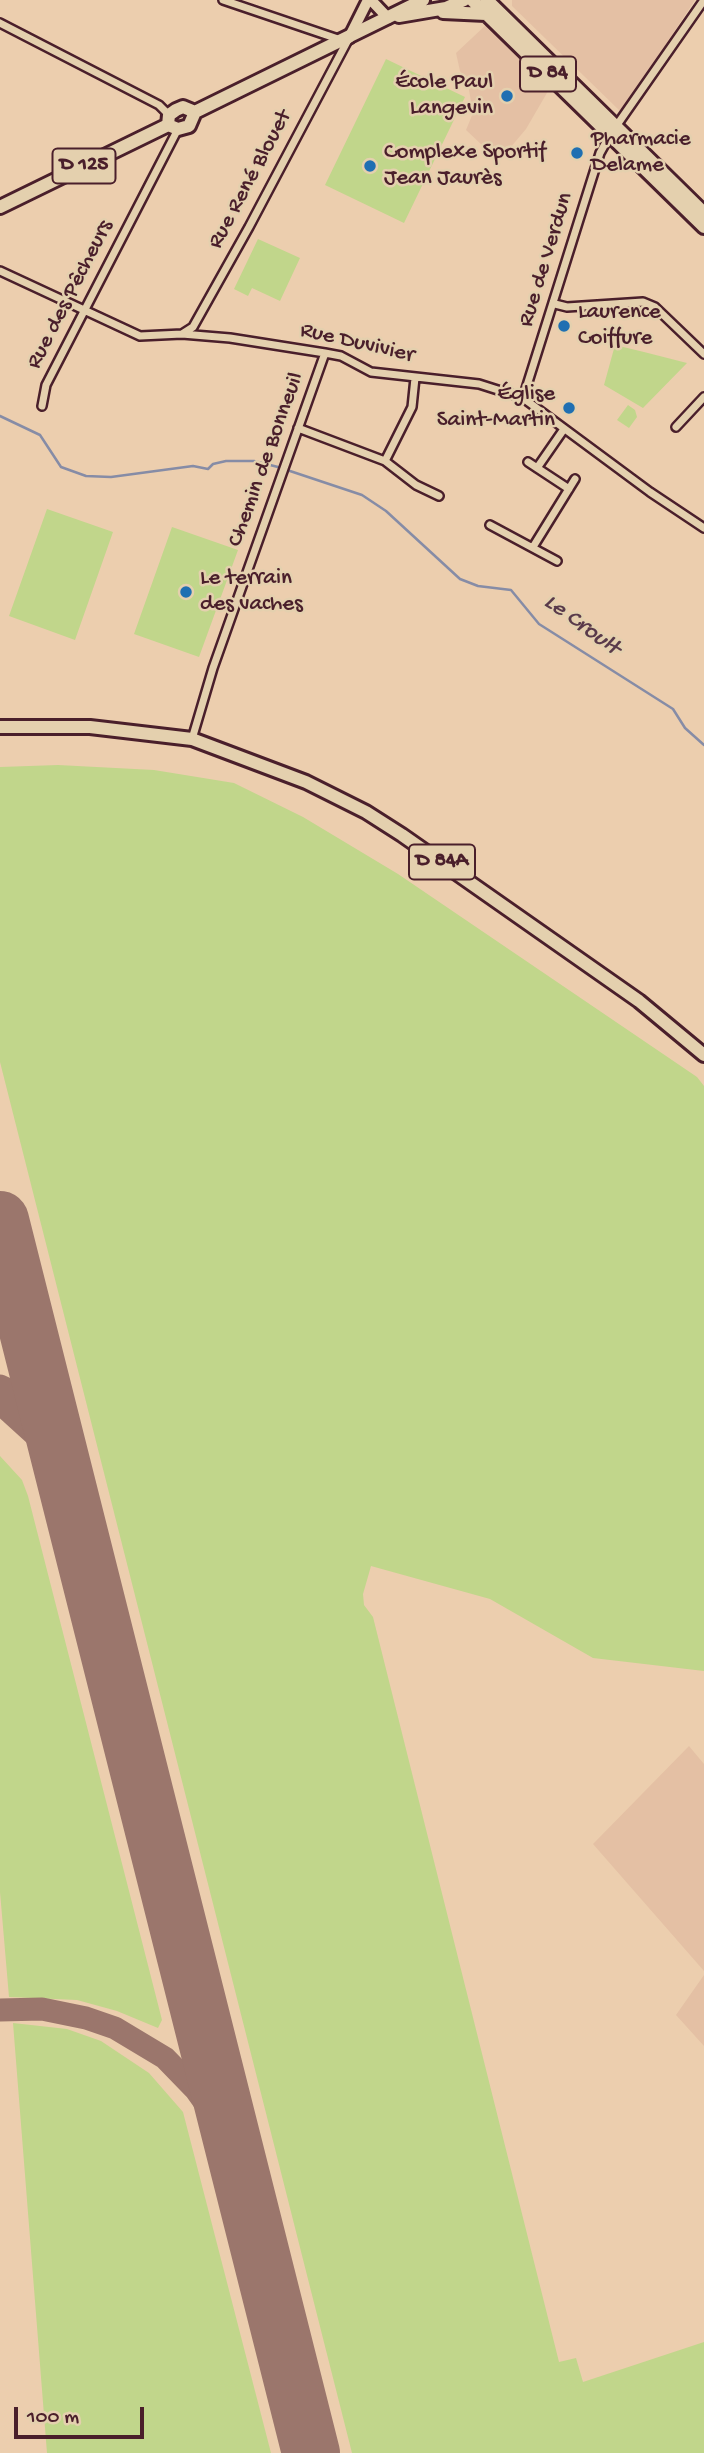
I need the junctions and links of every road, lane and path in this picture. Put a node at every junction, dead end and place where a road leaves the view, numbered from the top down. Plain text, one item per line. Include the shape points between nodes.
1 (223, 0) edge
2 (369, 0) edge
3 (464, 0) edge
4 (472, 0) edge
5 (704, 0) edge
6 (426, 5) edge
7 (492, 6) edge
8 (388, 18) junction
9 (0, 23) edge
10 (346, 40) junction
11 (195, 112) junction
12 (172, 123) junction
13 (613, 130) junction
14 (0, 207) edge
15 (704, 213) edge
16 (704, 227) edge
17 (0, 271) edge
18 (555, 304) junction
19 (84, 311) junction
20 (182, 334) junction
21 (325, 353) junction
22 (704, 354) edge
23 (415, 377) junction
24 (704, 397) edge
25 (523, 398) junction
26 (42, 406) dead end
27 (676, 427) dead end
28 (298, 429) junction
29 (564, 429) junction
30 (385, 461) junction
31 (528, 462) dead end
32 (537, 468) junction
33 (575, 479) dead end
34 (569, 489) junction
35 (439, 496) dead end
36 (489, 524) dead end
37 (704, 528) edge
38 (533, 547) junction
39 (556, 561) dead end
40 (0, 727) edge
41 (148, 733) junction
42 (192, 739) junction
43 (229, 752) junction
44 (704, 1055) edge

1 - 10 street
2 - 8 street
2 - 10 street
3 - 6 main road
4 - 7 main road
5 - 13 street, Rue de Verdun
6 - 7 main road
6 - 8 main road
7 - 13 main road, D 84
8 - 10 main road
9 - 12 street via 159,104
10 - 11 main road
10 - 20 street, Rue René Blouet via 249,227 193,327
11 - 12 main road via 192,123
11 - 12 main road via 183,107
12 - 14 main road, D 125
12 - 19 street, Rue des Pêcheurs
13 - 15 main road, D 84
13 - 16 main road, D 84
13 - 18 street, Rue de Verdun via 600,153
17 - 19 street, Rue Duvivier
18 - 22 street via 643,302 655,307
18 - 25 street, Rue de Verdun
19 - 20 street, Rue Duvivier via 140,336
19 - 26 street, Rue des Pêcheurs via 46,385
20 - 21 street, Rue Duvivier
21 - 23 street, Rue Duvivier via 371,372
21 - 28 street, Chemin de Bonneuil
23 - 25 street, Rue Duvivier via 479,384
23 - 30 street via 412,407
24 - 27 street
25 - 29 street, Rue Duvivier
28 - 30 street
28 - 42 street, Chemin de Bonneuil
29 - 32 street
29 - 37 street, Rue Duvivier
30 - 35 street
31 - 32 street
32 - 34 street
33 - 34 street
34 - 38 street
36 - 38 street
38 - 39 street
40 - 41 main road, D 84A via 70,726
41 - 42 main road, D 84A
41 - 43 main road, D 84A
42 - 43 main road, D 84A
43 - 44 main road, D 84A via 338,797 402,835 639,1001

